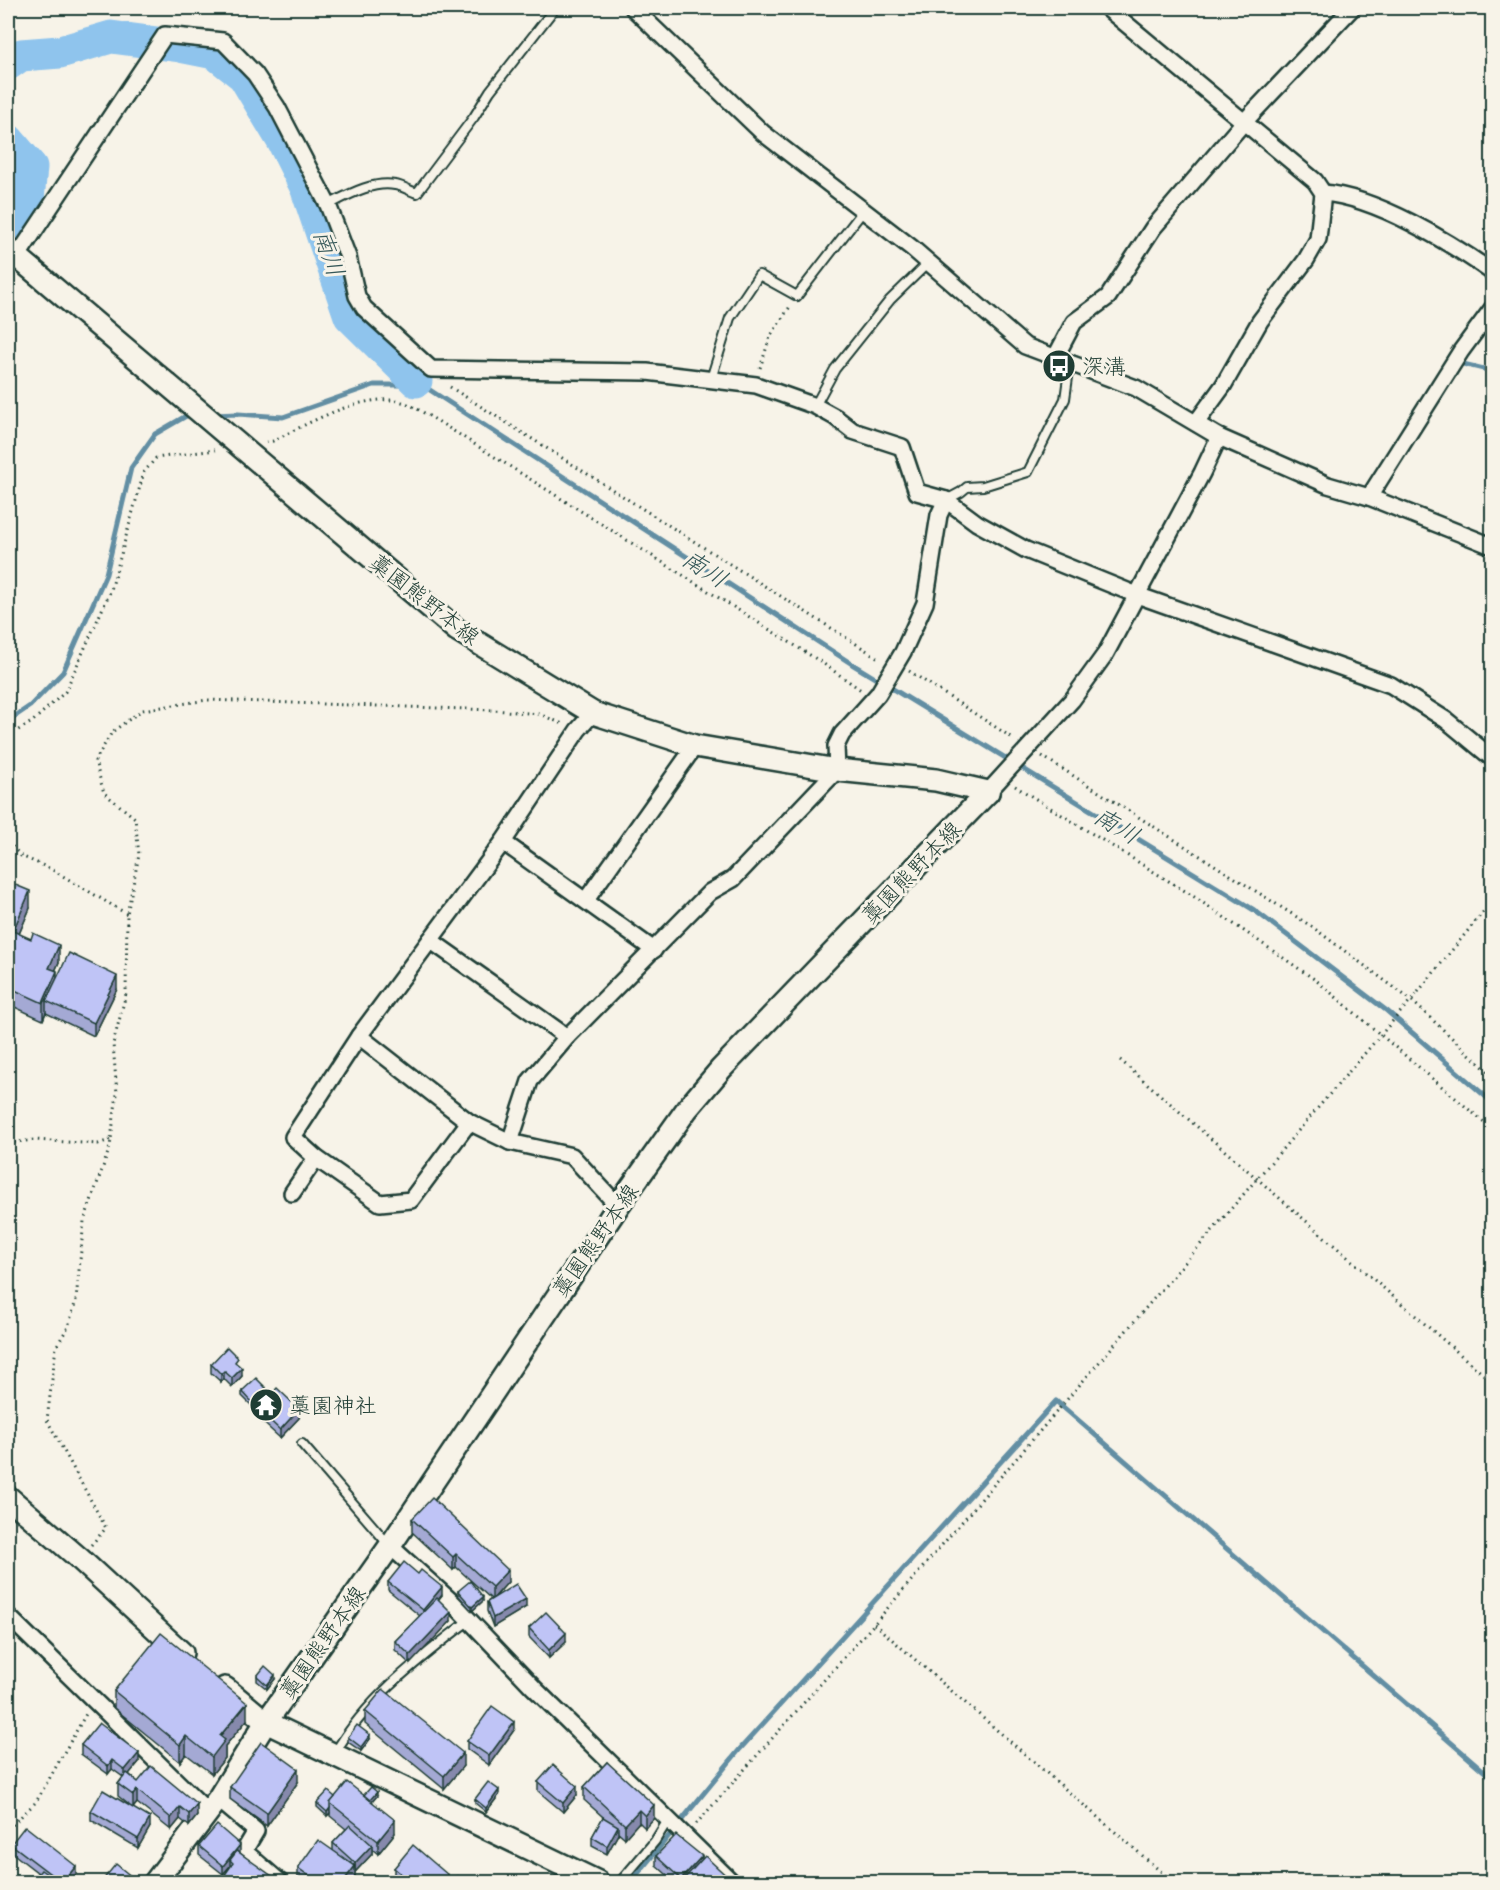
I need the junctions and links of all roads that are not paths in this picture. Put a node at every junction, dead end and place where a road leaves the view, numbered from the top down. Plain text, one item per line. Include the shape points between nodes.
1 (555, 8) edge
2 (633, 8) edge
3 (1107, 8) edge
4 (1352, 8) edge
5 (1243, 123) junction
6 (1323, 193) junction
7 (328, 205) junction
8 (863, 211) junction
9 (11, 252) edge
10 (928, 263) junction
11 (1492, 272) edge
12 (1492, 309) edge
13 (1054, 358) junction
14 (1070, 363) junction
15 (711, 379) junction
16 (814, 406) junction
17 (1196, 423) junction
18 (1219, 438) junction
19 (1369, 497) junction
20 (946, 500) junction
21 (1492, 546) edge
22 (1137, 595) junction
23 (593, 713) junction
24 (695, 746) junction
25 (1492, 758) edge
26 (837, 770) junction
27 (998, 781) junction
28 (503, 842) junction
29 (586, 900) junction
30 (430, 940) junction
31 (654, 950) junction
32 (358, 1036) junction
33 (567, 1038) junction
34 (469, 1122) junction
35 (510, 1142) junction
36 (316, 1158) junction
37 (292, 1193) dead end
38 (618, 1206) junction
39 (302, 1444) dead end
40 (8, 1497) edge
41 (390, 1546) junction
42 (8, 1616) edge
43 (468, 1620) junction
44 (266, 1722) junction
45 (334, 1755) junction
46 (213, 1805) junction
47 (668, 1820) junction
48 (155, 1882) edge
49 (280, 1882) edge
50 (598, 1882) edge
51 (620, 1882) edge
52 (732, 1882) edge

1 - 7 lane via 417,193 397,185 380,184
2 - 8 street via 763,133
3 - 5 street
4 - 5 street
5 - 6 street via 1315,181
5 - 13 street via 1153,228 1108,297 1074,322
6 - 11 street via 1342,195 1399,217
6 - 17 street via 1317,239 1306,260 1260,321 1223,386
7 - 9 street via 277,107 255,74 223,41 165,35
7 - 15 street via 364,308 432,369 647,372
8 - 10 street
8 - 15 lane via 797,296 759,275 730,318
9 - 23 main road, 藁園熊野本線 via 457,630
10 - 13 street via 1025,346
10 - 16 lane via 890,300 848,351
12 - 19 street
13 - 14 street
14 - 17 street via 1136,388
14 - 20 lane via 1065,399 1028,472 967,487
15 - 16 street via 756,385
16 - 20 street via 854,431 902,447 917,492
17 - 18 street
18 - 19 street
18 - 22 street
19 - 21 street
20 - 22 street via 977,523 1026,550
20 - 26 street via 939,515 925,603 903,652 876,696 842,734 836,746
22 - 25 street via 1391,685 1446,720
22 - 27 street via 1106,653 1079,690
23 - 24 main road, 藁園熊野本線
23 - 28 street
24 - 26 main road, 藁園熊野本線
24 - 29 street
26 - 27 main road, 藁園熊野本線 via 936,780
26 - 31 street via 734,879 710,892
27 - 38 main road, 藁園熊野本線 via 721,1069 687,1109
28 - 29 street
28 - 30 street
29 - 31 street
30 - 32 street
30 - 33 street
31 - 33 street
32 - 34 street
32 - 36 street via 292,1137
33 - 35 street via 530,1081
34 - 35 street
34 - 36 street via 411,1200 380,1203
35 - 38 street via 572,1156
36 - 37 street
38 - 41 main road, 藁園熊野本線
39 - 41 lane
40 - 44 main road
41 - 43 street
41 - 44 main road, 藁園熊野本線
42 - 46 street via 94,1700
43 - 45 lane via 405,1670 359,1716
43 - 47 street
44 - 45 main road
44 - 46 main road, 藁園熊野本線
45 - 50 main road
46 - 48 main road, 藁園熊野本線
46 - 49 street via 256,1831 244,1851
47 - 51 lane
47 - 52 street

